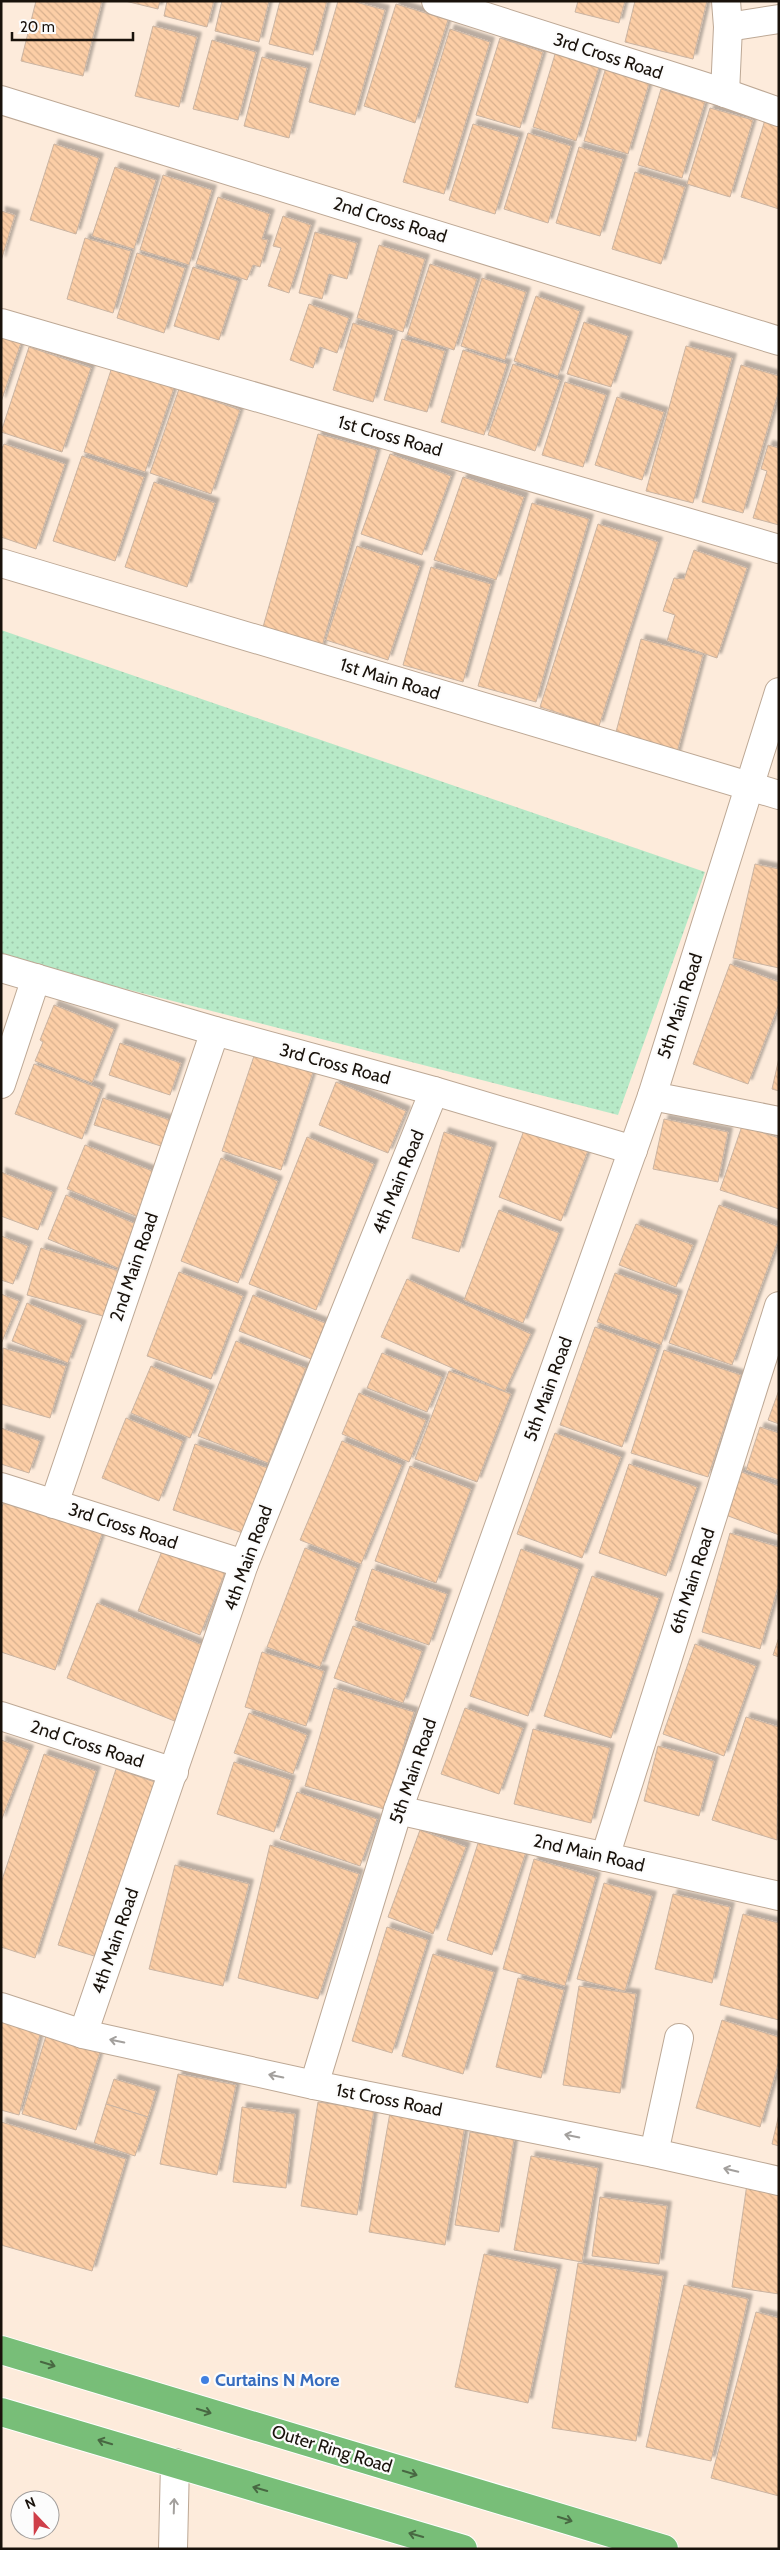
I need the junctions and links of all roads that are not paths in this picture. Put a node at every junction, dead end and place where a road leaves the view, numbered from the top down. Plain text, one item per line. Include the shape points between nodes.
1 (436, 1) edge
2 (727, 14) edge
3 (779, 19) edge
4 (725, 93) junction
5 (1, 100) edge
6 (779, 112) edge
7 (1, 323) edge
8 (779, 341) edge
9 (779, 549) edge
10 (1, 562) edge
11 (779, 692) edge
12 (750, 787) junction
13 (779, 795) edge
14 (1, 968) edge
15 (36, 978) junction
16 (215, 1031) junction
17 (1, 1084) edge
18 (434, 1091) junction
19 (652, 1096) junction
20 (779, 1121) edge
21 (632, 1150) junction
22 (779, 1306) edge
23 (1, 1488) edge
24 (54, 1504) junction
25 (244, 1564) junction
26 (1, 1716) edge
27 (174, 1772) junction
28 (398, 1810) junction
29 (605, 1856) junction
30 (779, 1896) edge
31 (1, 2006) edge
32 (83, 2034) junction
33 (679, 2038) dead end
34 (314, 2085) junction
35 (654, 2153) junction
36 (779, 2181) edge
37 (1, 2350) edge
38 (1, 2412) edge
39 (175, 2464) junction
40 (173, 2549) edge
41 (463, 2549) edge
42 (664, 2549) edge

1 - 4 street, 3rd Cross Road
2 - 3 street
2 - 4 street
4 - 6 street, 3rd Cross Road
5 - 8 street, 2nd Cross Road
7 - 9 street, 1st Cross Road
10 - 12 street, 1st Main Road
11 - 12 street, 5th Main Road
12 - 13 street, 1st Main Road
12 - 19 street, 5th Main Road
14 - 15 street, 3rd Cross Road
15 - 16 street, 3rd Cross Road
15 - 17 street
16 - 18 street, 3rd Cross Road
16 - 24 street, 2nd Main Road
18 - 21 street, 3rd Cross Road
18 - 25 street, 4th Main Road
19 - 20 street
19 - 21 street, 5th Main Road
21 - 28 street, 5th Main Road
22 - 29 street, 6th Main Road
23 - 24 street, 3rd Cross Road
24 - 25 street, 3rd Cross Road
25 - 27 street, 4th Main Road
26 - 27 street, 2nd Cross Road
27 - 32 street, 4th Main Road
28 - 29 street, 2nd Main Road
28 - 34 street, 5th Main Road
29 - 30 street, 2nd Main Road
31 - 32 street, 1st Cross Road
34 -> 32 street, 1st Cross Road
33 - 35 street
35 -> 34 street, 1st Cross Road
36 -> 35 street, 1st Cross Road
37 -> 42 highway, Outer Ring Road
39 -> 38 highway
40 -> 39 street
41 -> 39 highway

